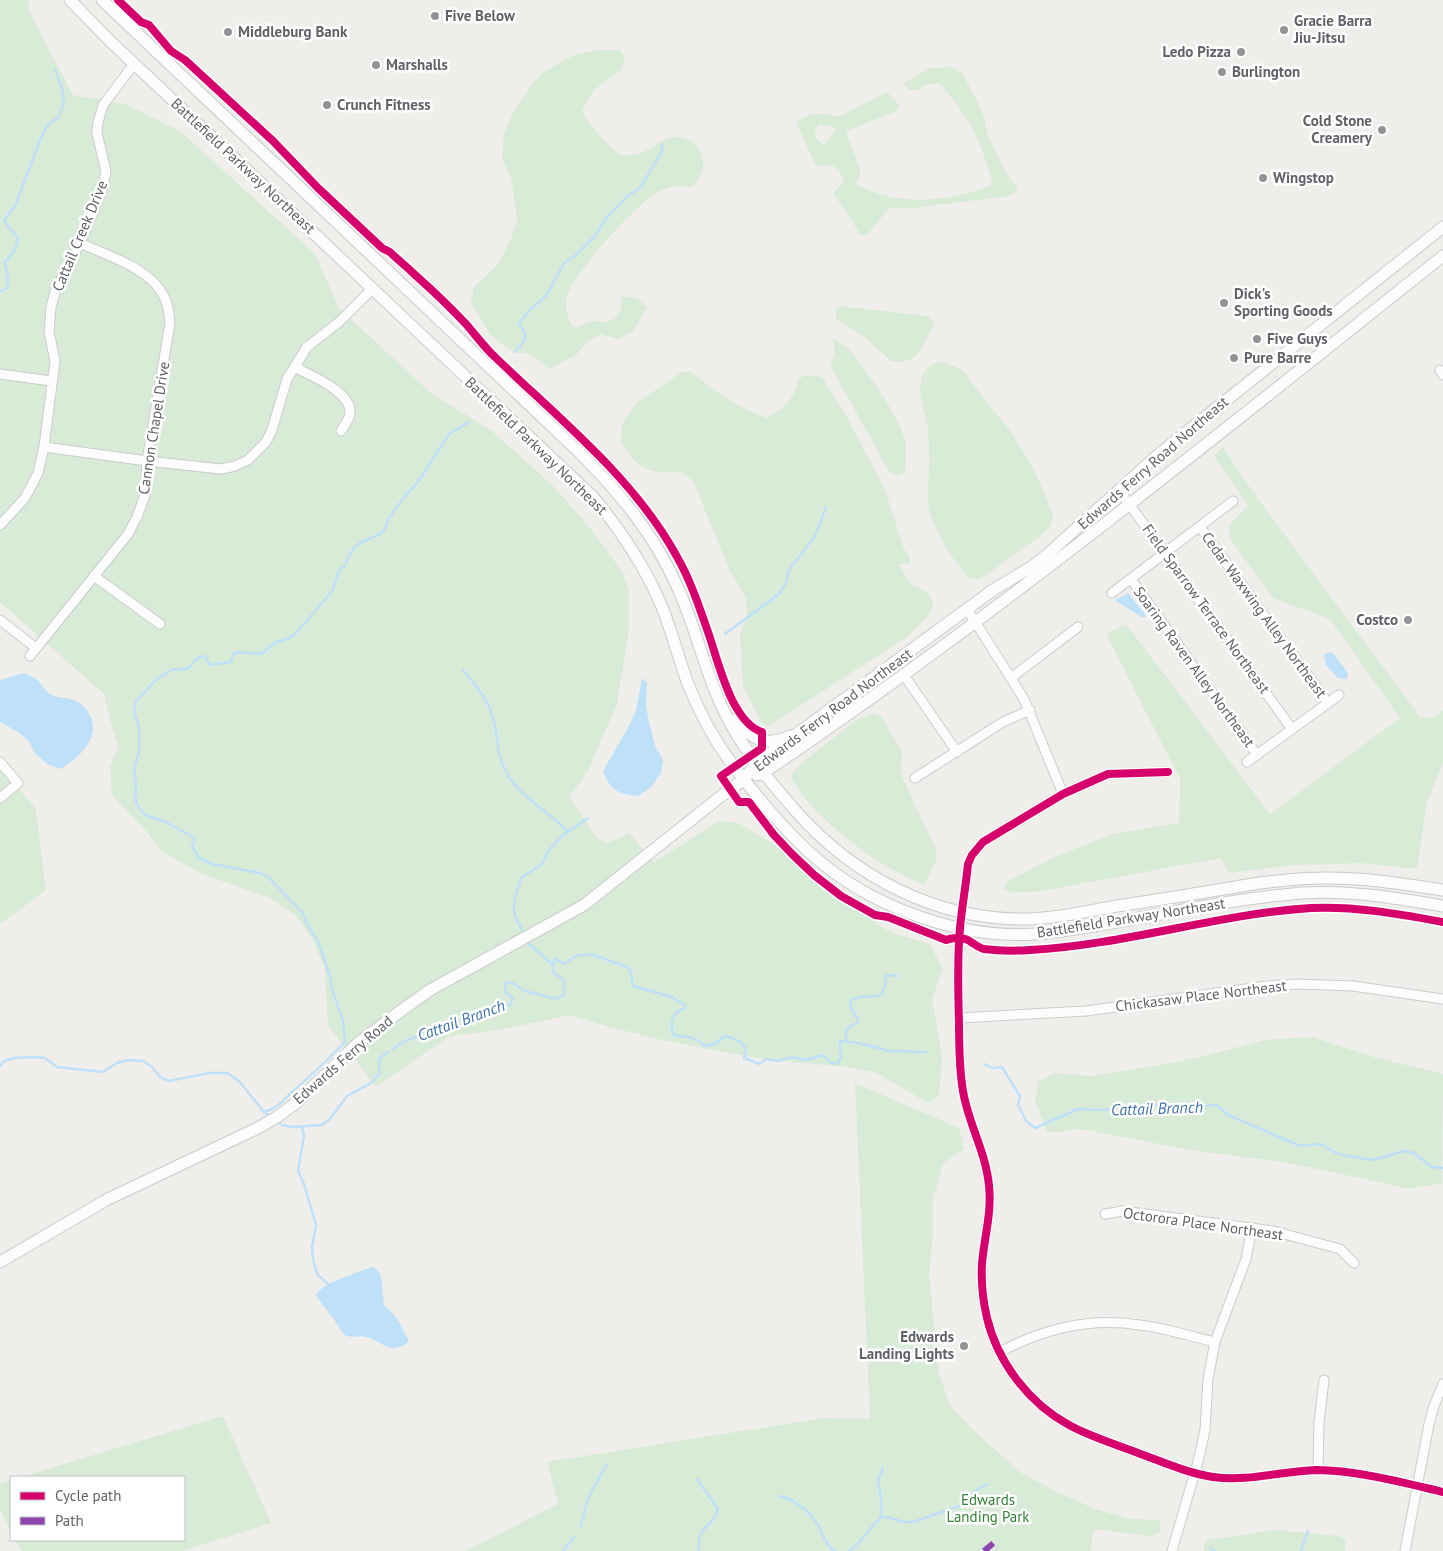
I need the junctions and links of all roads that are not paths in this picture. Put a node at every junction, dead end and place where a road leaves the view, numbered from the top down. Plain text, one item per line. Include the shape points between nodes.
1 (70, 0) edge
2 (102, 0) edge
3 (134, 64) junction
4 (1443, 227) edge
5 (80, 242) junction
6 (1443, 256) edge
7 (372, 289) junction
8 (295, 367) junction
9 (0, 374) edge
10 (51, 381) junction
11 (341, 430) dead end
12 (44, 447) junction
13 (147, 461) junction
14 (1119, 490) junction
15 (1233, 501) dead end
16 (1130, 504) junction
17 (0, 525) edge
18 (1200, 526) junction
19 (1165, 553) junction
20 (94, 576) junction
21 (1131, 579) junction
22 (1112, 593) dead end
23 (967, 609) junction
24 (0, 620) edge
25 (975, 622) junction
26 (160, 624) dead end
27 (1078, 627) dead end
28 (904, 675) junction
29 (1011, 678) junction
30 (1339, 695) dead end
31 (1328, 703) junction
32 (1030, 710) junction
33 (725, 713) junction
34 (808, 727) junction
35 (1292, 729) junction
36 (957, 752) junction
37 (1257, 755) junction
38 (0, 762) edge
39 (1247, 762) dead end
40 (760, 768) junction
41 (1168, 772) dead end
42 (915, 778) dead end
43 (744, 780) junction
44 (1064, 794) junction
45 (0, 798) edge
46 (1443, 890) edge
47 (1443, 906) edge
48 (961, 912) junction
49 (960, 928) junction
50 (1443, 1000) edge
51 (959, 1018) junction
52 (1105, 1214) dead end
53 (1252, 1228) junction
54 (0, 1262) edge
55 (1354, 1262) dead end
56 (1215, 1342) junction
57 (1000, 1352) junction
58 (1324, 1380) dead end
59 (1443, 1384) edge
60 (1318, 1470) junction
61 (1194, 1474) junction
62 (1418, 1486) junction
63 (1443, 1492) edge
64 (1172, 1551) edge
65 (1405, 1551) edge

1 - 3 main road, Battlefield Parkway Northeast
2 - 33 main road, Battlefield Parkway Northeast via 610,483 652,538 678,586
3 - 5 street, Cattail Creek Drive via 100,113 97,133 106,172 102,190
3 - 7 main road, Battlefield Parkway Northeast
4 - 14 main road, Edwards Ferry Road Northeast via 1159,454
5 - 10 street, Cattail Creek Drive via 56,289 51,307 49,332 55,361
5 - 13 street, Cannon Chapel Drive via 151,279 163,294 168,310 170,323
6 - 16 main road, Edwards Ferry Road Northeast
7 - 8 street via 339,322 307,347
7 - 43 main road, Battlefield Parkway Northeast via 550,456 606,514 648,576 702,716
8 - 11 street via 339,392 350,412
8 - 13 street via 287,379 269,436 248,460 221,469
9 - 10 street
10 - 12 street, Cattail Creek Drive
12 - 13 street
12 - 17 street, Cattail Creek Drive via 38,473 25,498
13 - 20 street, Cannon Chapel Drive via 145,495 137,518
14 - 16 street, Field Sparrow Terrace Northeast
14 - 23 main road, Edwards Ferry Road Northeast via 1049,553
15 - 18 street
16 - 19 street, Field Sparrow Terrace Northeast
16 - 25 main road, Edwards Ferry Road Northeast
18 - 19 street
18 - 31 street, Cedar Waxwing Alley Northeast
19 - 21 street
19 - 35 street, Field Sparrow Terrace Northeast
20 - 24 street, Cannon Chapel Drive via 33,652
20 - 26 street
21 - 22 street
21 - 37 street, Soaring Raven Alley Northeast
23 - 25 street
23 - 34 main road, Edwards Ferry Road Northeast
25 - 28 main road, Edwards Ferry Road Northeast
25 - 29 street
27 - 29 street
28 - 36 street
28 - 40 main road, Edwards Ferry Road Northeast via 849,715
29 - 32 street
30 - 31 street
31 - 35 street
32 - 36 street via 1003,722
32 - 44 street
33 - 34 main road via 750,736 761,741 786,738
33 - 40 main road, Battlefield Parkway Northeast
34 - 40 main road, Edwards Ferry Road Northeast
35 - 37 street
36 - 42 street
37 - 39 street
38 - 45 street via 18,783
40 - 43 main road, Edwards Ferry Road Northeast
40 - 48 main road, Battlefield Parkway Northeast via 820,837 856,867 898,891
41 - 44 street via 1108,774
43 - 49 main road, Battlefield Parkway Northeast via 796,839 854,885 892,905
43 - 54 main road, Edwards Ferry Road via 584,905 430,990 402,1010 357,1044 296,1103 274,1119 108,1199
44 - 48 street via 976,848 968,864
46 - 48 main road, Battlefield Parkway Northeast via 1377,880 1322,878 1259,883 1050,917 1006,919
47 - 49 main road, Battlefield Parkway Northeast via 1372,895 1306,893 1047,933 1010,934
48 - 49 street
49 - 51 street
50 - 51 street, Chickasaw Place Northeast via 1353,986 1297,984 1076,1012
51 - 57 street via 963,1093 982,1151 989,1186 982,1282 987,1319
52 - 53 street, Octorora Place Northeast via 1123,1211
53 - 55 street, Octorora Place Northeast via 1340,1249
53 - 56 street via 1246,1259
56 - 57 street via 1141,1325 1101,1322 1061,1328
56 - 61 street via 1208,1379 1205,1430
57 - 61 street via 1011,1372 1039,1404 1068,1425
58 - 60 street
59 - 62 street via 1429,1424
60 - 61 street via 1246,1478
60 - 62 street
61 - 64 street
62 - 63 street
62 - 65 street

